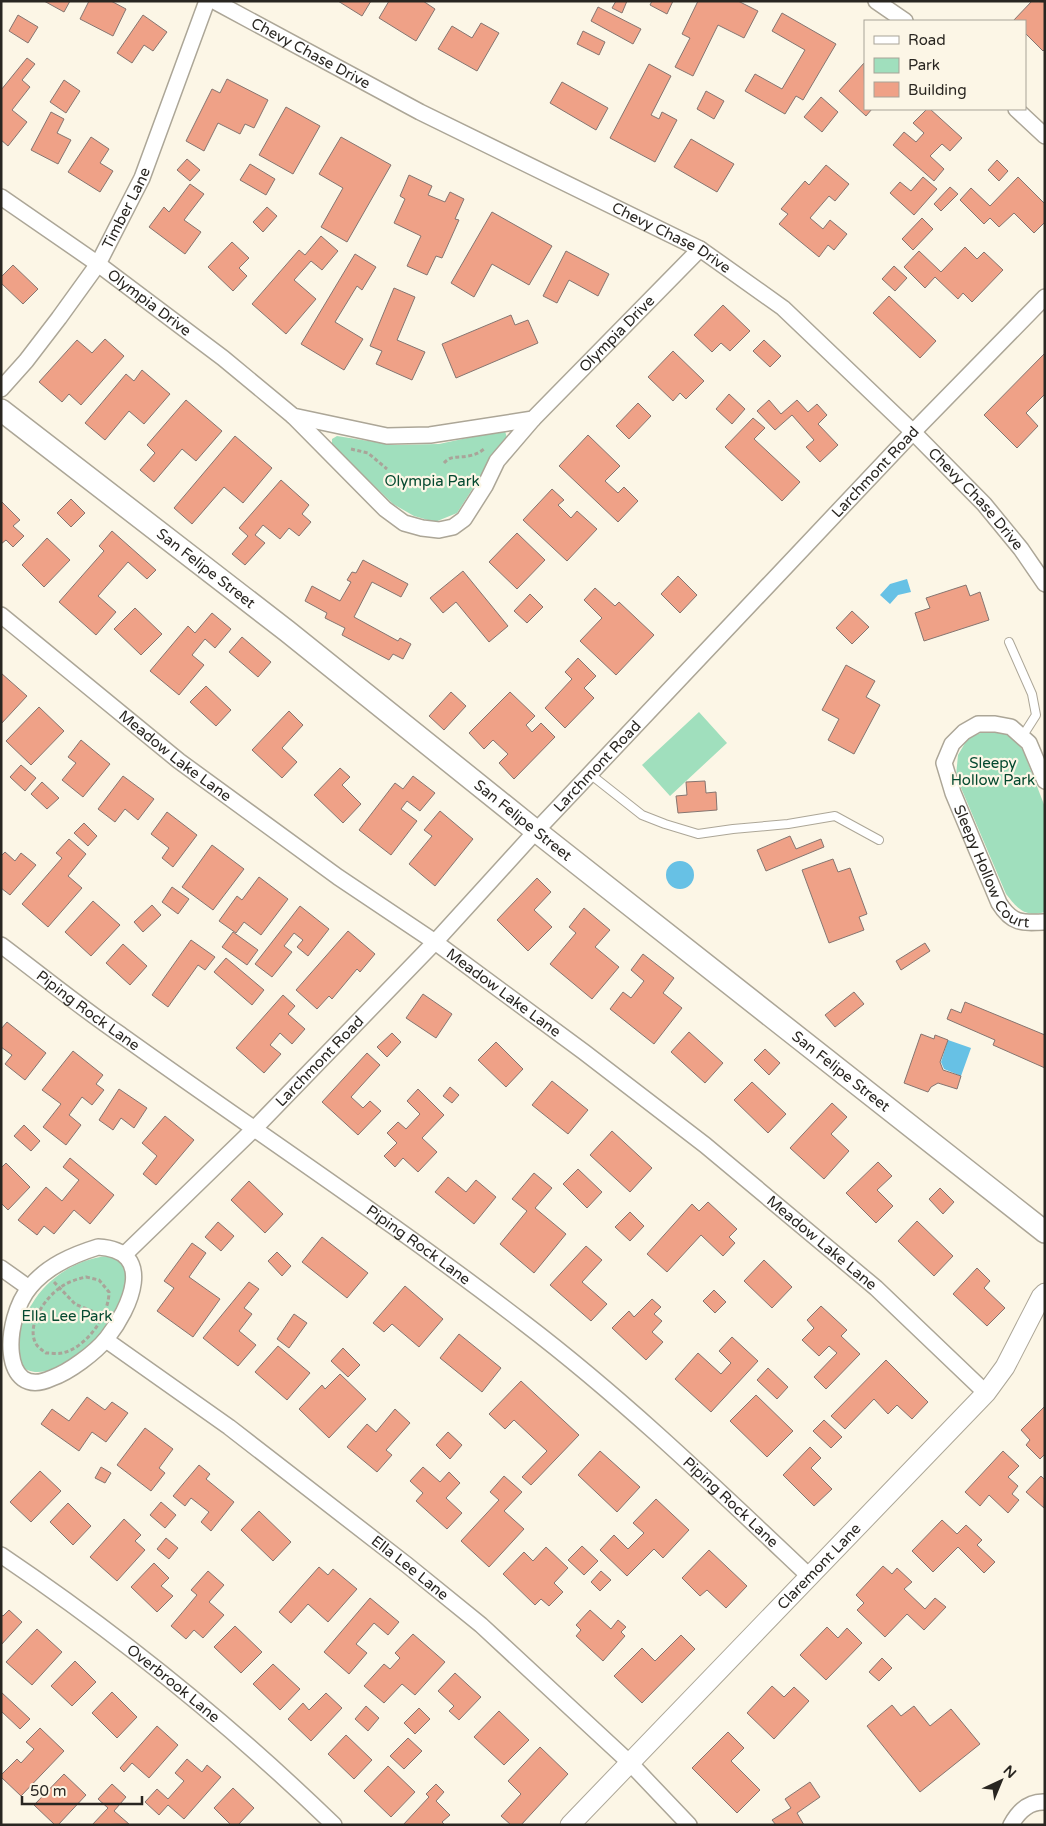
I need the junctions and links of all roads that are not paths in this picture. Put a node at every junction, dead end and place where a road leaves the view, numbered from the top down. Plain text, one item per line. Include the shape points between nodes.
1 (207, 1) edge
2 (214, 1) edge
3 (876, 1) edge
4 (904, 20) edge
5 (1017, 110) edge
6 (1045, 136) edge
7 (1, 197) edge
8 (700, 248) junction
9 (98, 264) junction
10 (1045, 297) edge
11 (1, 389) edge
12 (1, 410) edge
13 (293, 416) junction
14 (533, 419) junction
15 (913, 432) junction
16 (1045, 584) edge
17 (1, 615) edge
18 (1009, 642) dead end
19 (1022, 737) junction
20 (590, 774) junction
21 (1045, 781) edge
22 (536, 831) junction
23 (879, 840) dead end
24 (1045, 922) edge
25 (435, 942) junction
26 (1, 945) edge
27 (255, 1128) junction
28 (1045, 1232) edge
29 (125, 1254) junction
30 (1, 1268) edge
31 (29, 1288) junction
32 (1045, 1293) edge
33 (106, 1340) junction
34 (986, 1393) junction
35 (1, 1555) edge
36 (809, 1576) junction
37 (630, 1763) junction
38 (1045, 1802) edge
39 (334, 1825) edge
40 (570, 1825) edge
41 (688, 1825) edge
42 (1011, 1825) edge

1 - 9 street, Timber Lane via 142,178
2 - 8 street, Chevy Chase Drive via 420,112
3 - 4 street
5 - 6 street
7 - 9 street, Olympia Drive
8 - 14 street, Olympia Drive
8 - 15 street, Chevy Chase Drive via 783,308
9 - 11 street, Timber Lane via 48,333
9 - 13 street, Olympia Drive via 223,358
10 - 15 street, Larchmont Road
12 - 22 main road, San Felipe Street via 287,631
13 - 14 street, Olympia Drive via 387,436 430,435
13 - 14 street, Olympia Drive via 385,509 404,523 439,530 464,519 497,462
15 - 16 street, Chevy Chase Drive via 984,504
15 - 20 street, Larchmont Road
17 - 25 street, Meadow Lake Lane via 179,761 338,877
18 - 19 lane via 1032,694 1036,715
19 - 21 street, Sleepy Hollow Court via 1029,743
19 - 24 street, Sleepy Hollow Court via 1011,727 978,724 952,744 944,763 953,793 1006,915 1022,923
20 - 22 street, Larchmont Road
20 - 23 lane via 642,814 698,834 835,816
22 - 25 street, Larchmont Road
22 - 28 main road, San Felipe Street
25 - 27 street, Larchmont Road
25 - 34 street, Meadow Lake Lane via 705,1145 876,1288
26 - 27 street, Piping Rock Lane via 119,1034
27 - 29 street, Larchmont Road
27 - 36 street, Piping Rock Lane via 524,1323 596,1381
29 - 31 street via 112,1247 98,1247 76,1254 48,1270
29 - 33 street via 135,1280 119,1321
30 - 31 street
31 - 33 street via 6,1334 2,1354 9,1381 40,1382 60,1375
32 - 34 street, Claremont Lane via 1005,1368
33 - 37 street, Ella Lee Lane via 229,1427 407,1565 481,1625
34 - 36 street, Claremont Lane
35 - 39 street, Overbrook Lane via 37,1579 192,1699
36 - 37 street, Claremont Lane
37 - 40 street, Claremont Lane
37 - 41 street, Ella Lee Lane
38 - 42 street via 1028,1806 1017,1814

